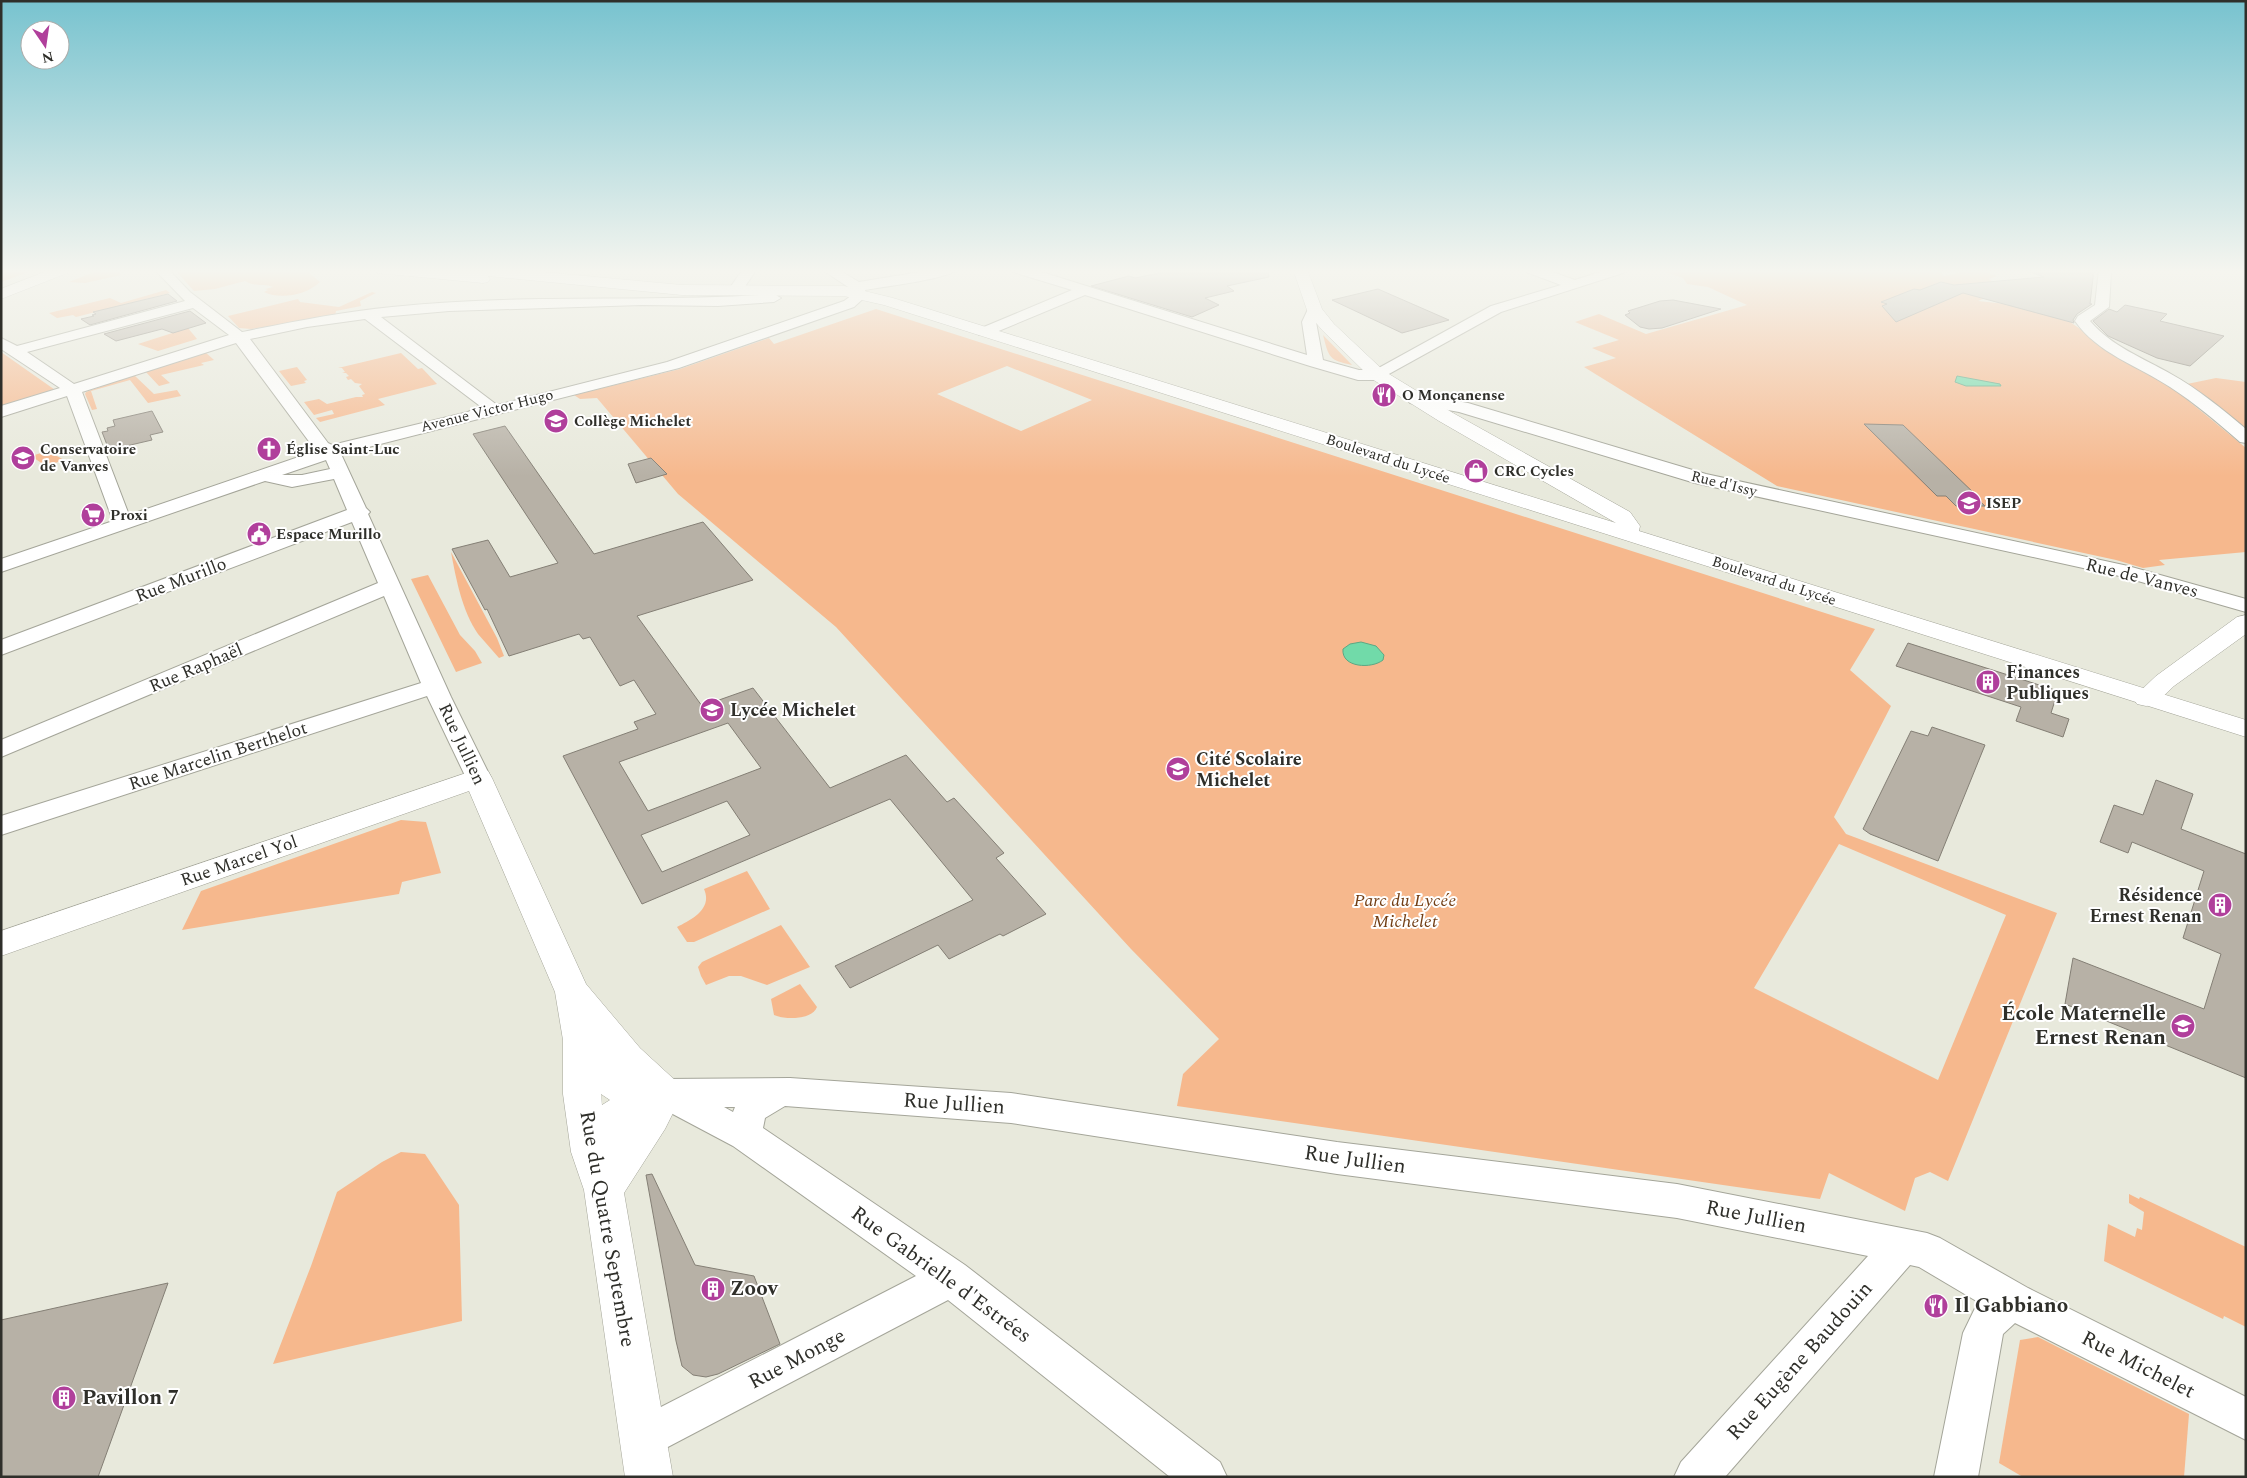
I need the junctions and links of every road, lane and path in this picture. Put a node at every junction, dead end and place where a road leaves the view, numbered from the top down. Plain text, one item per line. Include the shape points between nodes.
1 (43, 338) edge
2 (235, 338) edge
3 (239, 338) edge
4 (400, 338) edge
5 (751, 338) edge
6 (1003, 338) edge
7 (1237, 338) edge
8 (1312, 338) edge
9 (1339, 338) edge
10 (1441, 338) edge
11 (2101, 338) edge
12 (8, 346) edge
13 (1316, 363) junction
14 (1378, 375) junction
15 (73, 390) junction
16 (1416, 398) junction
17 (1, 412) edge
18 (474, 414) junction
19 (2246, 438) edge
20 (331, 452) junction
21 (340, 472) junction
22 (265, 474) junction
23 (360, 512) junction
24 (124, 523) junction
25 (1627, 535) junction
26 (2037, 552) joint
27 (1, 566) edge
28 (390, 586) junction
29 (2246, 606) edge
30 (2246, 622) edge
31 (1, 648) edge
32 (435, 686) junction
33 (2146, 698) junction
34 (2246, 729) edge
35 (1, 749) edge
36 (478, 778) junction
37 (1, 826) edge
38 (1, 944) edge
39 (572, 992) junction
40 (581, 1040) junction
41 (779, 1092) junction
42 (664, 1093) junction
43 (745, 1135) junction
44 (597, 1171) junction
45 (1915, 1248) junction
46 (950, 1278) junction
47 (2014, 1302) junction
48 (2246, 1419) edge
49 (646, 1458) edge
50 (1205, 1477) edge
51 (1696, 1477) edge
52 (1956, 1477) edge

1 - 12 street
2 - 15 street
3 - 20 street via 320,444
4 - 18 street via 489,406
5 - 18 street, Avenue Victor Hugo via 673,365
6 - 25 main road, Boulevard du Lycée
7 - 13 street
8 - 13 street
9 - 14 main road
10 - 14 street
11 - 19 street via 2176,384
12 - 15 street
13 - 14 street via 1358,375
14 - 16 main road
15 - 17 street
15 - 24 street
16 - 25 main road via 1622,517 1630,526
16 - 26 street, Rue d'Issy via 1462,407 1702,479
18 - 20 street, Avenue Victor Hugo
20 - 21 street, Rue Jullien
20 - 22 street, Avenue Victor Hugo
21 - 22 street via 308,481 288,482
21 - 23 street, Rue Jullien
22 - 24 street, Avenue Victor Hugo
23 - 28 street, Rue Jullien
23 - 31 street, Rue Murillo
24 - 27 street, Avenue Victor Hugo
25 - 33 main road, Boulevard du Lycée
26 - 29 street, Rue de Vanves via 2128,572
28 - 32 street, Rue Jullien
28 - 35 street, Rue Raphaël
30 - 33 main road
32 - 36 street, Rue Jullien
32 - 37 street, Rue Marcelin Berthelot
33 - 34 main road, Boulevard du Lycée
36 - 38 main road, Rue Marcel Yol
36 - 39 main road, Rue Jullien
39 - 40 main road, Rue Jullien
39 - 42 main road via 627,1059
40 - 42 main road via 617,1087
40 - 44 main road, Rue du Quatre Septembre via 582,1094
41 - 42 street, Rue Jullien
41 - 43 street via 752,1108 746,1118
41 - 45 street, Rue Jullien via 1012,1108 1337,1158 1677,1201
42 - 43 street, Rue Gabrielle d'Estrées
42 - 44 main road via 652,1117
43 - 46 street, Rue Gabrielle d'Estrées
44 - 49 main road, Rue du Quatre Septembre
45 - 47 street, Rue Michelet
45 - 51 street, Rue Eugène Baudouin
46 - 49 street, Rue Monge
46 - 50 street, Rue Gabrielle d'Estrées
47 - 48 street, Rue Michelet
47 - 52 street via 1988,1319 1983,1333

